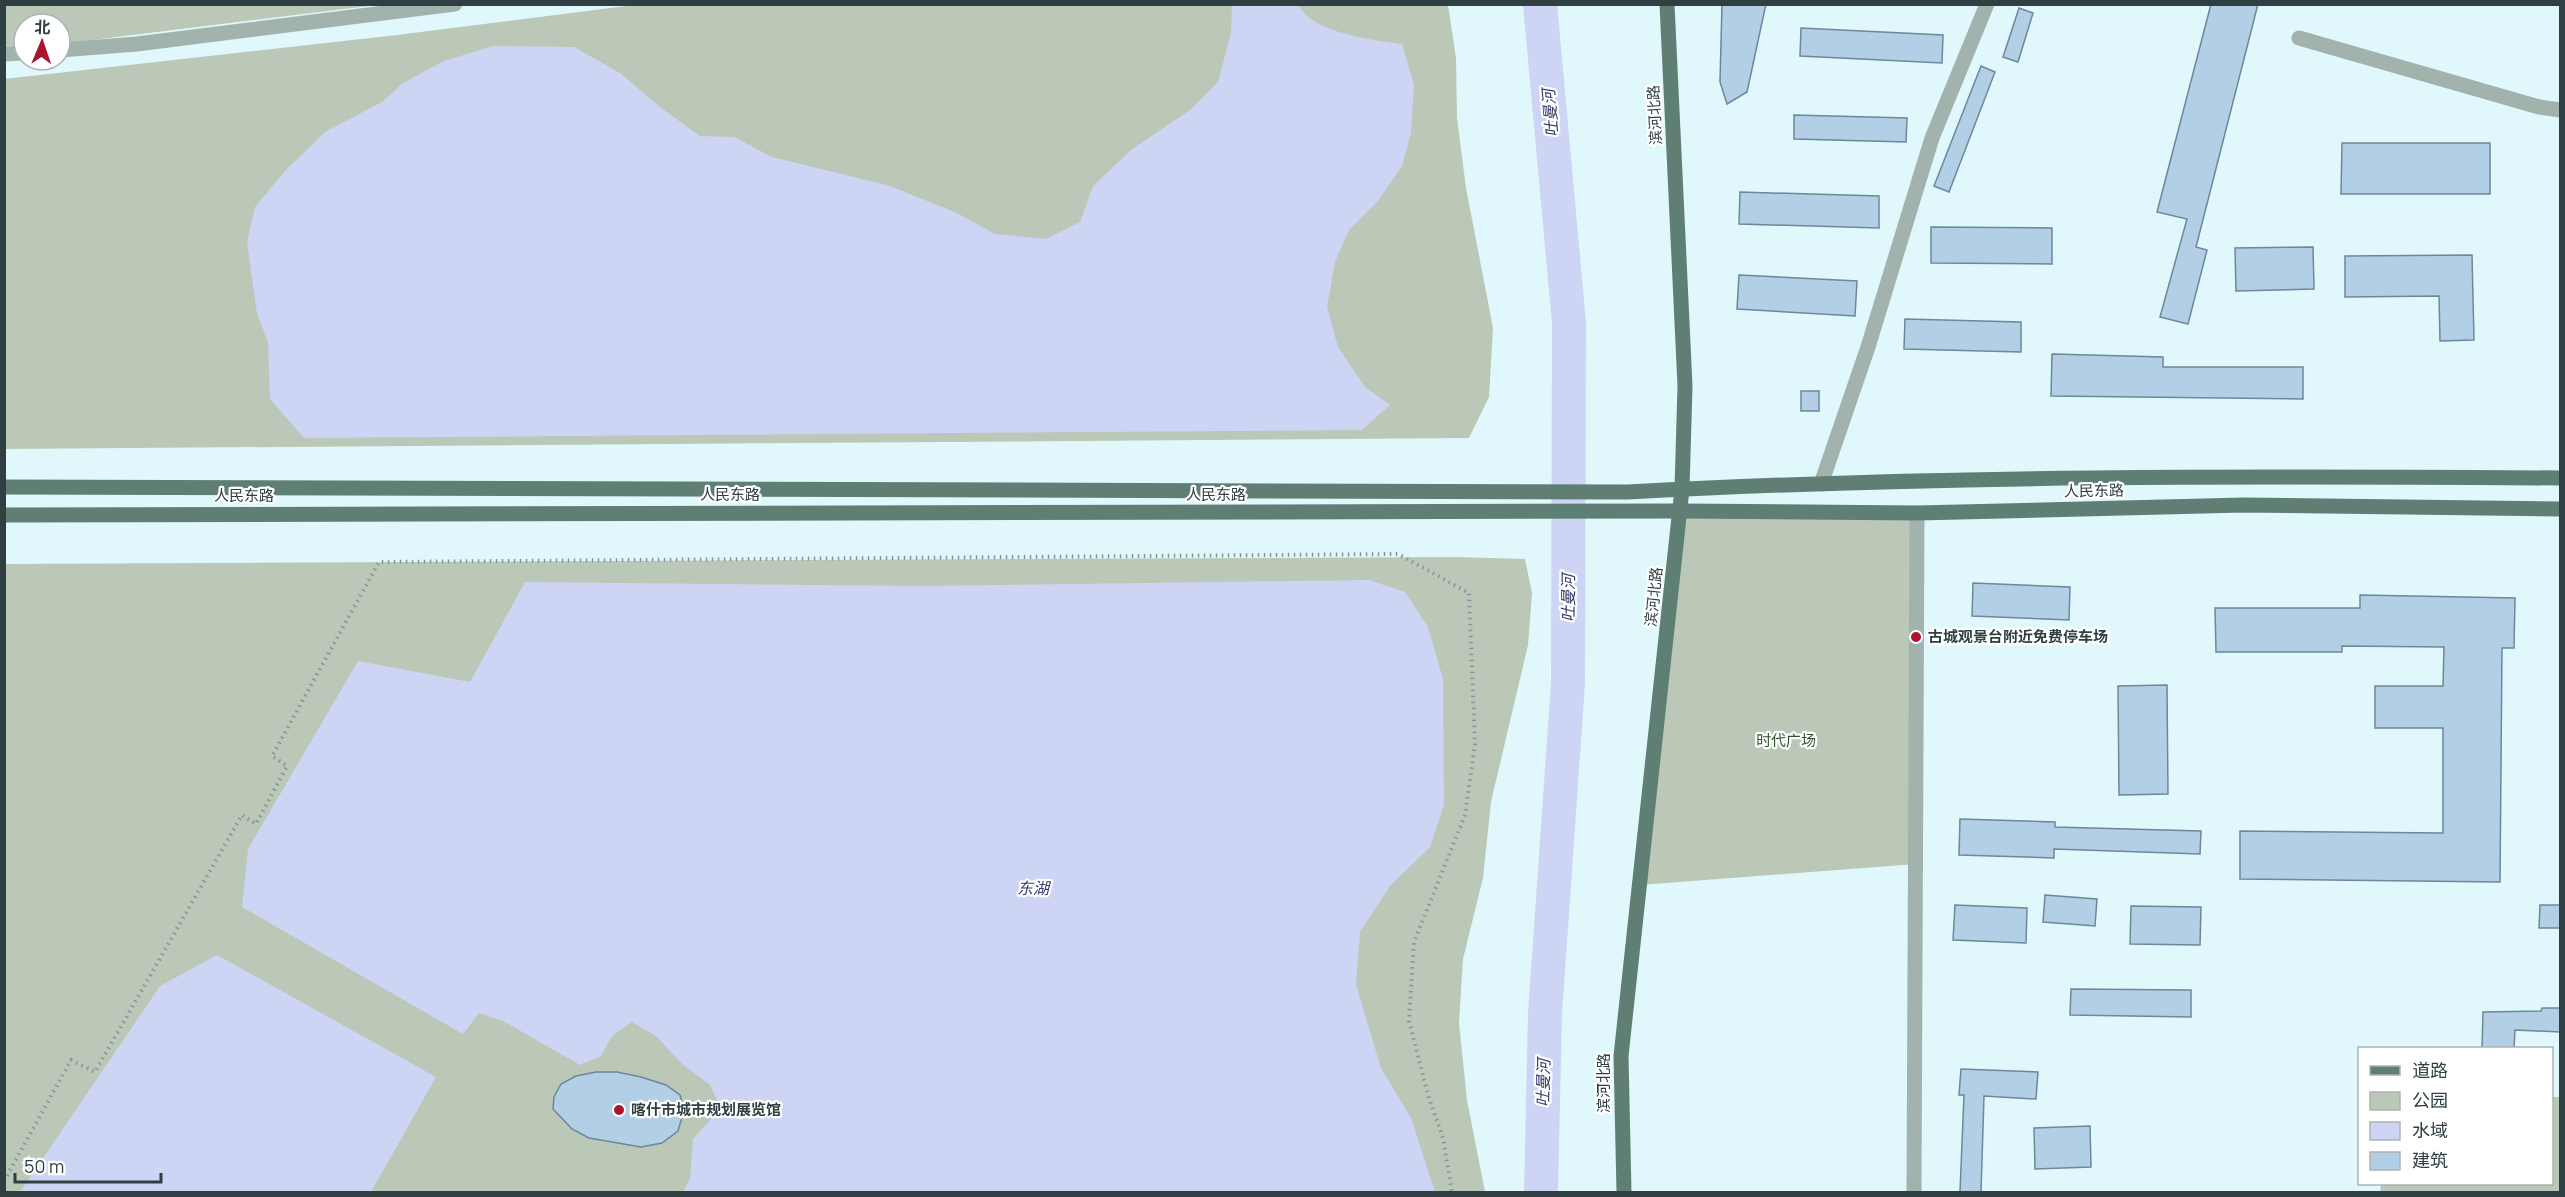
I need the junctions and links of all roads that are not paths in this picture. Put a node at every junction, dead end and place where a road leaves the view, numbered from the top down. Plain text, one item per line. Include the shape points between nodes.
1 (455, 4) edge
2 (1667, 4) edge
3 (1987, 4) edge
4 (2299, 38) dead end
5 (72, 49) edge
6 (2560, 110) edge
7 (2560, 478) edge
8 (1821, 484) junction
9 (4, 487) edge
10 (1682, 489) junction
11 (2560, 509) edge
12 (1681, 511) junction
13 (1917, 513) junction
14 (4, 515) edge
15 (1624, 1192) edge
16 (1914, 1192) edge

1 - 5 street
2 - 10 main road, 滨河北路 via 1685,386
3 - 8 street via 1932,138
4 - 6 street
7 - 8 main road, 人民东路 via 2243,476
8 - 10 main road, 人民东路
9 - 10 main road, 人民东路 via 1450,492
10 - 12 main road, 滨河北路
11 - 13 main road, 人民东路 via 2244,505
12 - 13 main road, 人民东路
12 - 14 main road, 人民东路
12 - 15 main road, 滨河北路 via 1621,1056
13 - 16 street

